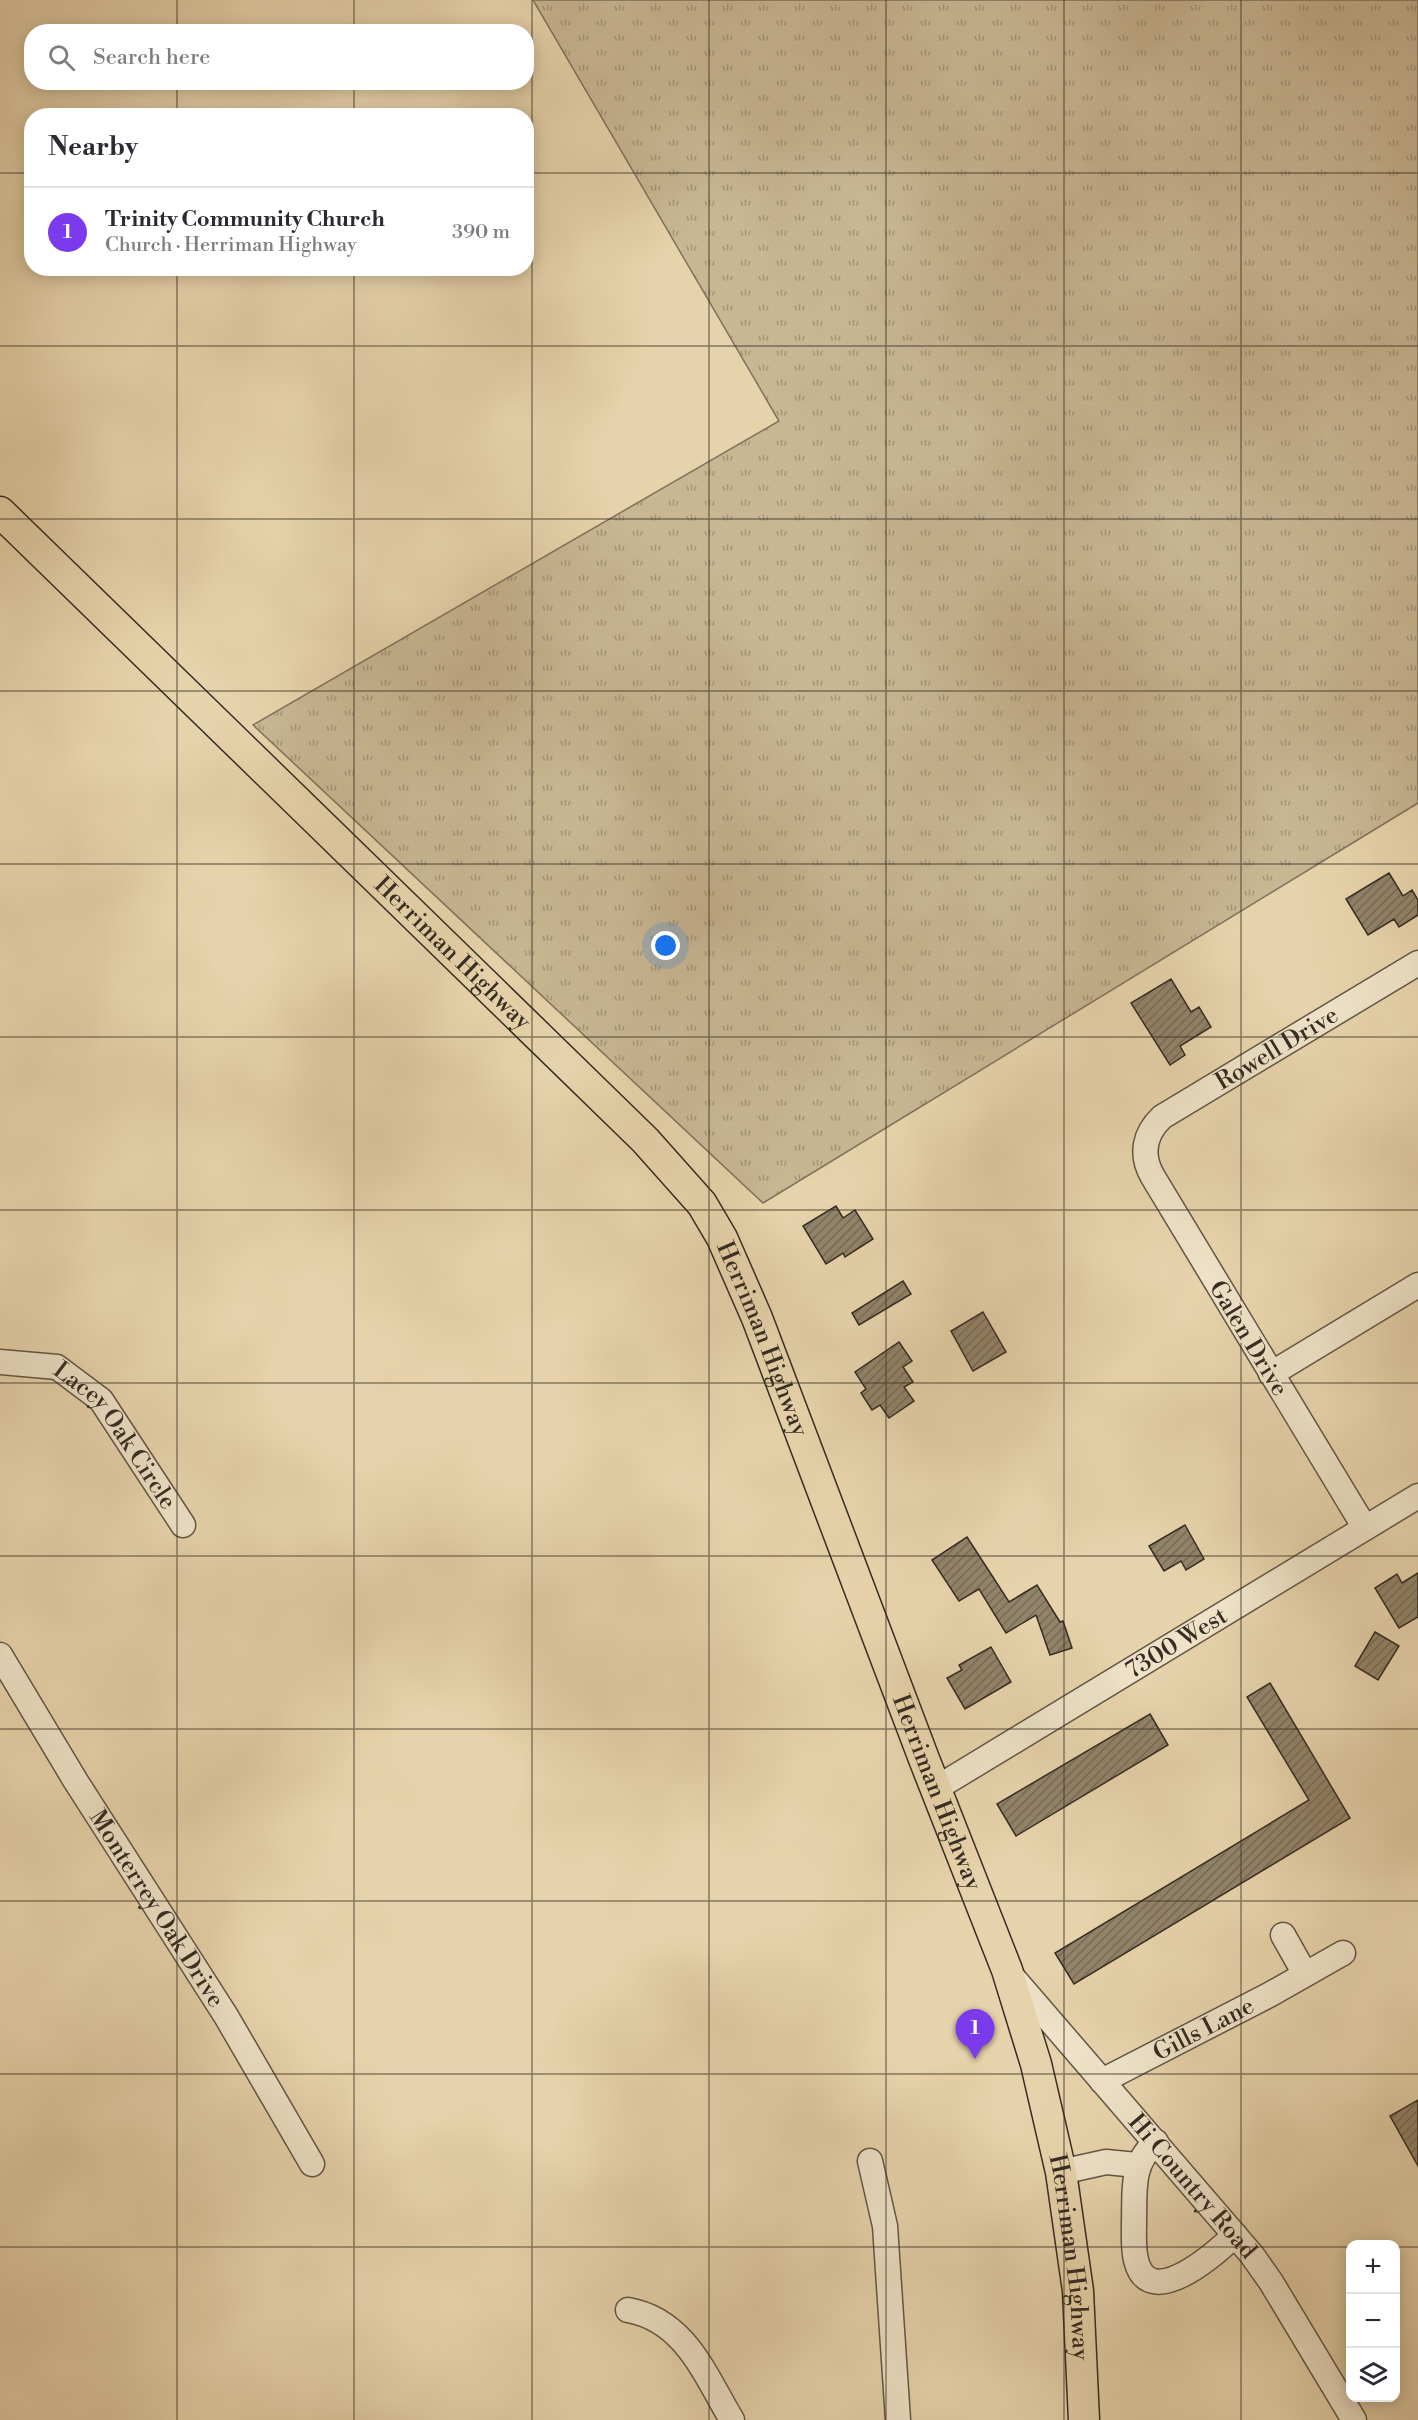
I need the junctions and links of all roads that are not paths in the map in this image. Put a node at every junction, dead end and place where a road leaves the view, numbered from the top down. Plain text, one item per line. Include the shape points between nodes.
1 (0, 512) edge
2 (1418, 963) edge
3 (1146, 1143) joint
4 (1418, 1285) edge
5 (0, 1362) edge
6 (1271, 1374) junction
7 (1418, 1496) edge
8 (183, 1525) dead end
9 (1365, 1528) junction
10 (0, 1655) edge
11 (935, 1789) junction
12 (1283, 1935) dead end
13 (1343, 1953) dead end
14 (1007, 1971) junction
15 (1305, 1974) junction
16 (1102, 2081) junction
17 (1156, 2142) junction
18 (870, 2162) dead end
19 (312, 2164) dead end
20 (1137, 2165) junction
21 (1061, 2172) junction
22 (1235, 2235) junction
23 (628, 2310) dead end
24 (732, 2420) edge
25 (898, 2420) edge
26 (1084, 2420) edge
27 (1354, 2420) edge

1 - 11 main road, Herriman Highway via 645,1140 702,1204 722,1238 757,1318
2 - 3 street, Rowell Drive via 1162,1117
3 - 6 street, Galen Drive via 1146,1161 1153,1177
4 - 6 street
5 - 8 street, Lacey Oak Circle via 57,1368 101,1400
6 - 9 street, Galen Drive
7 - 9 street, 7300 West
9 - 11 street, 7300 West
10 - 19 street, Monterrey Oak Drive via 226,2016
11 - 14 main road, Herriman Highway
12 - 15 street
13 - 15 street, Gills Lane
14 - 16 street, Hi Country Road
14 - 21 main road, Herriman Highway via 1036,2064
15 - 16 street, Gills Lane
16 - 17 street, Hi Country Road
17 - 20 street
17 - 22 street, Hi Country Road
18 - 25 street via 885,2226
20 - 21 street via 1106,2162
20 - 22 street via 1134,2249 1138,2266 1148,2278 1161,2282 1176,2279
21 - 26 main road, Herriman Highway via 1078,2291
22 - 27 street, Hi Country Road via 1271,2282
23 - 24 street via 659,2320 680,2337

